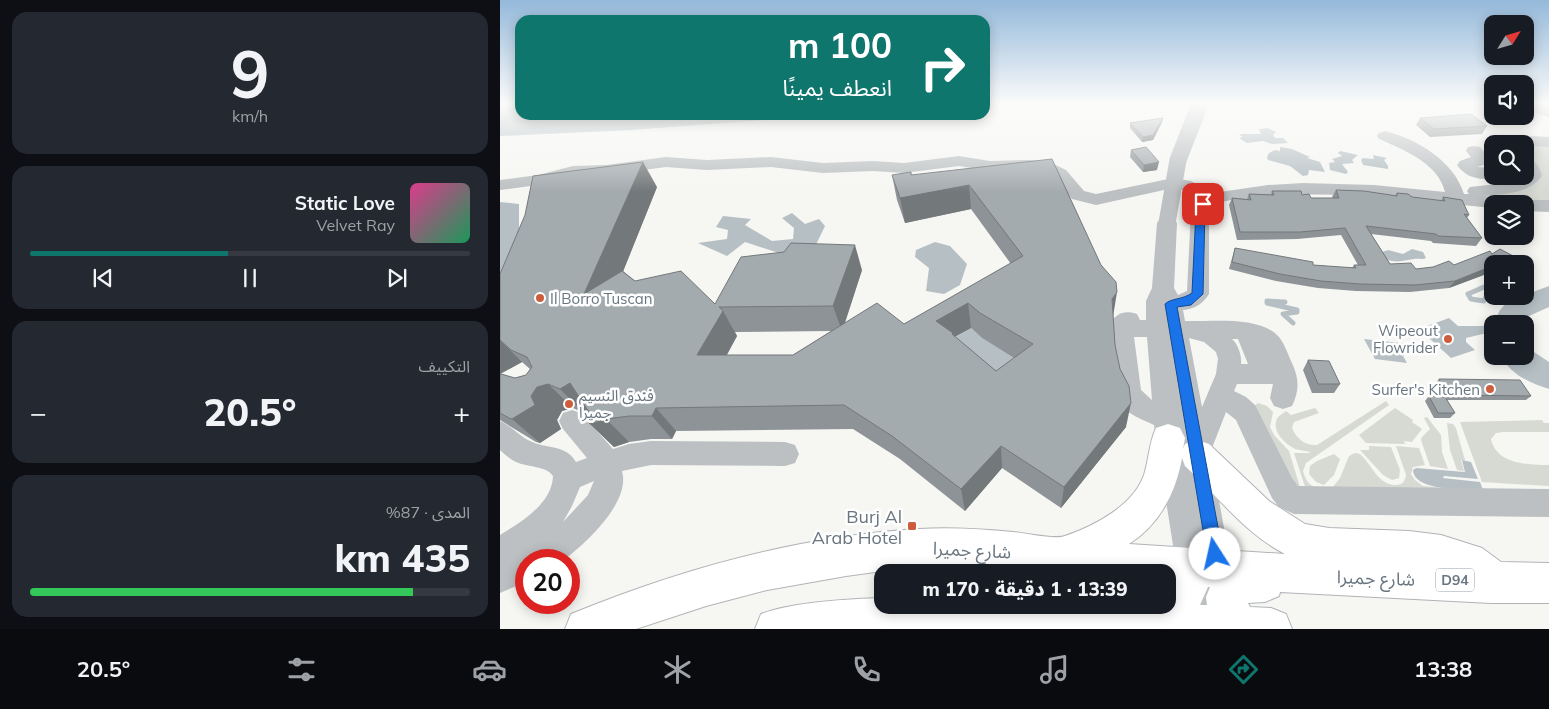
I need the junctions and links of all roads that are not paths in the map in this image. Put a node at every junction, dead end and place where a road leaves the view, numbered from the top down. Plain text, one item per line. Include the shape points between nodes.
1 (1188, 133) edge
2 (1375, 133) dead end
3 (1534, 141) edge
4 (1549, 142) edge
5 (1484, 150) edge
6 (1484, 175) edge
7 (500, 185) edge
8 (1496, 185) edge
9 (1456, 196) junction
10 (1211, 199) junction
11 (1534, 205) edge
12 (1549, 206) edge
13 (1170, 317) junction
14 (1223, 385) junction
15 (572, 421) dead end
16 (500, 433) edge
17 (1182, 440) junction
18 (785, 454) dead end
19 (607, 464) junction
20 (568, 478) junction
21 (1549, 503) edge
22 (553, 549) edge
23 (500, 551) edge
24 (1063, 557) junction
25 (515, 571) edge
26 (1188, 574) edge
27 (500, 577) edge
28 (1492, 581) junction
29 (1549, 583) edge
30 (884, 614) edge
31 (934, 614) edge
32 (1020, 623) edge
33 (1229, 625) edge
34 (586, 629) edge
35 (776, 629) edge

1 - 13 lane, bridge via 1178,160 1167,224
2 - 9 lane via 1432,160 1445,173
3 - 4 lane
5 - 6 lane via 1475,149 1483,159 1466,165
7 - 10 lane via 573,171 666,162 707,166 771,162 823,168 904,168 959,161 990,166 1030,164 1050,168 1063,177 1074,192 1096,200 1173,183 1186,185
8 - 9 lane
9 - 10 lane via 1331,188 1266,190
10 - 13 lane via 1200,210 1198,294
11 - 12 lane
13 - 14 lane via 1212,336 1226,347 1230,359
13 - 14 lane via 1247,331 1277,382
13 - 17 lane
13 - 17 lane
13 - 17 lane via 1124,320 1122,328 1131,398
14 - 17 lane
14 - 21 lane via 1246,413 1282,488 1294,500
15 - 19 lane
16 - 20 lane via 518,450 561,464
17 - 24 main road via 1147,505 1137,516 1112,533
17 - 26 lane
17 - 28 main road via 1254,512 1282,533 1301,542 1326,547 1454,557 1481,569
18 - 19 lane via 651,452
19 - 20 lane
19 - 22 lane via 606,491 595,510 572,535
20 - 23 lane via 562,498 546,519 522,539
24 - 26 main road, شارع جميرا / D94
24 - 34 main road, شارع جميرا / D94 via 960,547 874,552 728,579 668,597
25 - 27 lane
26 - 28 main road, شارع جميرا / D94
26 - 33 lane via 1216,601
28 - 29 main road, شارع جميرا / D94
28 - 33 main road via 1487,589 1480,592 1248,581 1233,584 1226,593
30 - 35 main road
31 - 32 main road
32 - 33 main road

